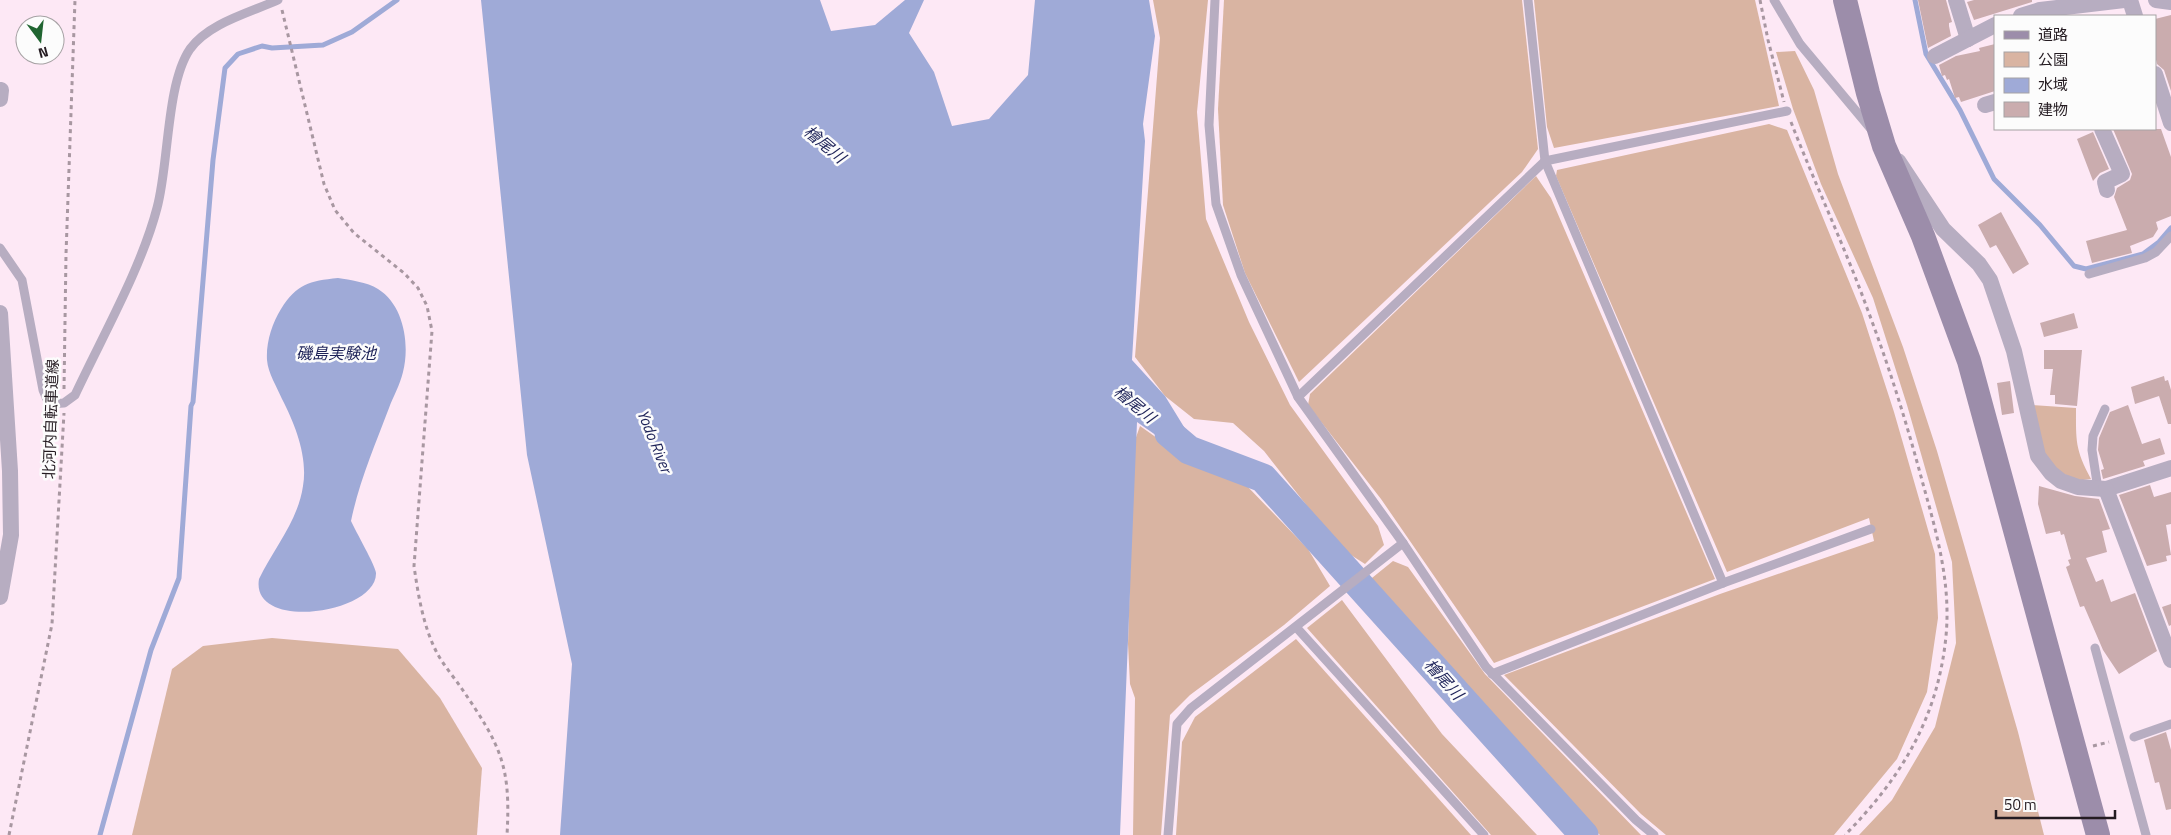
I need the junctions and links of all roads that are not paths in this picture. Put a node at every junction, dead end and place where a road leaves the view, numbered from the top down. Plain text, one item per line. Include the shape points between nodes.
1 (278, 0) edge
2 (1215, 0) edge
3 (1528, 0) edge
4 (1774, 0) edge
5 (1845, 0) edge
6 (1956, 0) edge
7 (2123, 0) edge
8 (2130, 0) edge
9 (2156, 0) edge
10 (2171, 2) edge
11 (2064, 12) edge
12 (2024, 15) edge
13 (2136, 15) edge
14 (1994, 26) edge
15 (1968, 39) junction
16 (1936, 56) dead end
17 (2156, 80) edge
18 (0, 90) edge
19 (2158, 93) edge
20 (0, 99) edge
21 (1787, 111) road end
22 (2171, 123) edge
23 (2102, 130) edge
24 (1884, 146) junction
25 (1545, 161) junction
26 (2107, 190) dead end
27 (2171, 236) edge
28 (0, 248) edge
29 (2090, 274) dead end
30 (0, 313) edge
31 (1298, 398) junction
32 (2105, 409) dead end
33 (2171, 468) edge
34 (2102, 489) junction
35 (1871, 529) dead end
36 (1402, 543) junction
37 (1723, 583) junction
38 (0, 597) edge
39 (1296, 627) junction
40 (2095, 648) dead end
41 (2171, 660) edge
42 (1492, 674) junction
43 (2171, 724) edge
44 (2134, 737) dead end
45 (1168, 835) edge
46 (1484, 835) edge
47 (1654, 835) edge
48 (2098, 835) edge
49 (2146, 835) edge

1 - 28 lane via 208,31 186,56 179,71 157,207 141,255 75,395 64,403 49,404 43,390 22,280
2 - 31 lane via 1209,125 1216,204 1241,275
3 - 25 lane
4 - 24 lane via 1800,44
5 - 24 street
6 - 15 street
7 - 11 street
8 - 13 street
9 - 10 street
11 - 12 street via 2040,10
14 - 15 street
15 - 16 street
17 - 19 street
18 - 20 street
19 - 22 street
21 - 25 lane
23 - 26 street via 2122,174 2105,182
24 - 34 street via 1903,165 1943,229 1979,264 1990,280 2014,351 2038,456 2061,481 2078,487
24 - 48 street via 1923,236 1969,360
25 - 31 lane
25 - 37 lane
27 - 29 lane via 2146,258
30 - 38 street via 12,535
31 - 36 lane
32 - 34 lane via 2092,450
33 - 34 street
34 - 41 street
35 - 37 lane
36 - 39 lane
36 - 42 lane
37 - 42 lane
39 - 45 lane via 1191,708 1177,724
39 - 46 lane
40 - 49 lane
42 - 47 lane
43 - 44 lane

